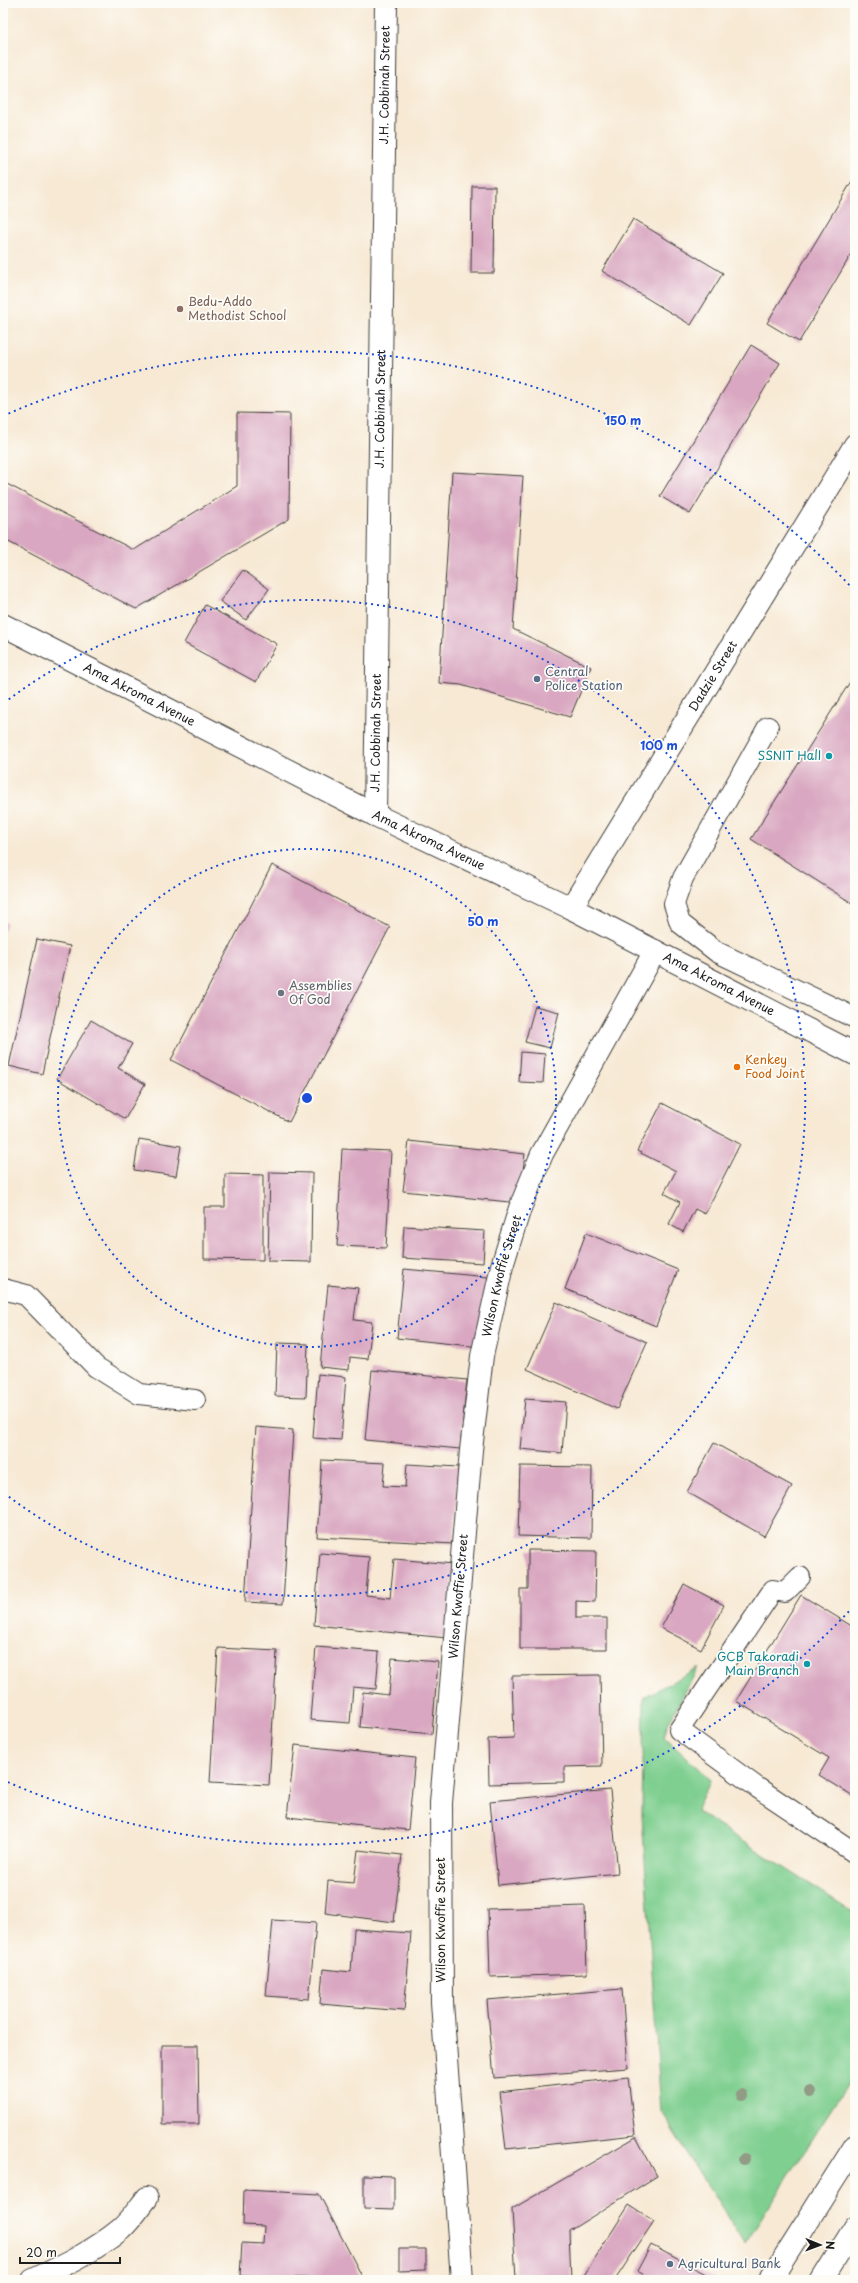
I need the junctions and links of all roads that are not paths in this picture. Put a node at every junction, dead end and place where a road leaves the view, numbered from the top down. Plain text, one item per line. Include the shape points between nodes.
1 (386, 3) edge
2 (855, 445) edge
3 (3, 625) edge
4 (768, 727) dead end
5 (375, 815) junction
6 (571, 908) junction
7 (655, 951) junction
8 (717, 952) junction
9 (703, 977) junction
10 (855, 1018) edge
11 (855, 1054) edge
12 (3, 1289) edge
13 (195, 1400) dead end
14 (800, 1576) dead end
15 (855, 1853) edge
16 (855, 2146) edge
17 (147, 2198) dead end
18 (855, 2227) edge
19 (33, 2280) edge
20 (462, 2280) edge
21 (770, 2280) edge
22 (822, 2280) edge

1 - 5 street, J.H. Cobbinah Street
2 - 6 street, Dadzie Street
3 - 5 street, Ama Akroma Avenue
4 - 8 lane via 683,878 674,904 680,923
5 - 6 street, Ama Akroma Avenue
6 - 7 street, Ama Akroma Avenue
7 - 9 street, Ama Akroma Avenue
7 - 20 street, Wilson Kwoffie Street via 542,1154 520,1208 502,1266 482,1356 471,1450 440,1803 442,2002
8 - 9 lane
8 - 10 lane
9 - 11 street, Ama Akroma Avenue
12 - 13 lane via 26,1295 96,1367 139,1394
14 - 15 lane via 786,1592 773,1590 679,1730 758,1788
16 - 21 street
17 - 19 street via 122,2228 110,2237
18 - 22 street

